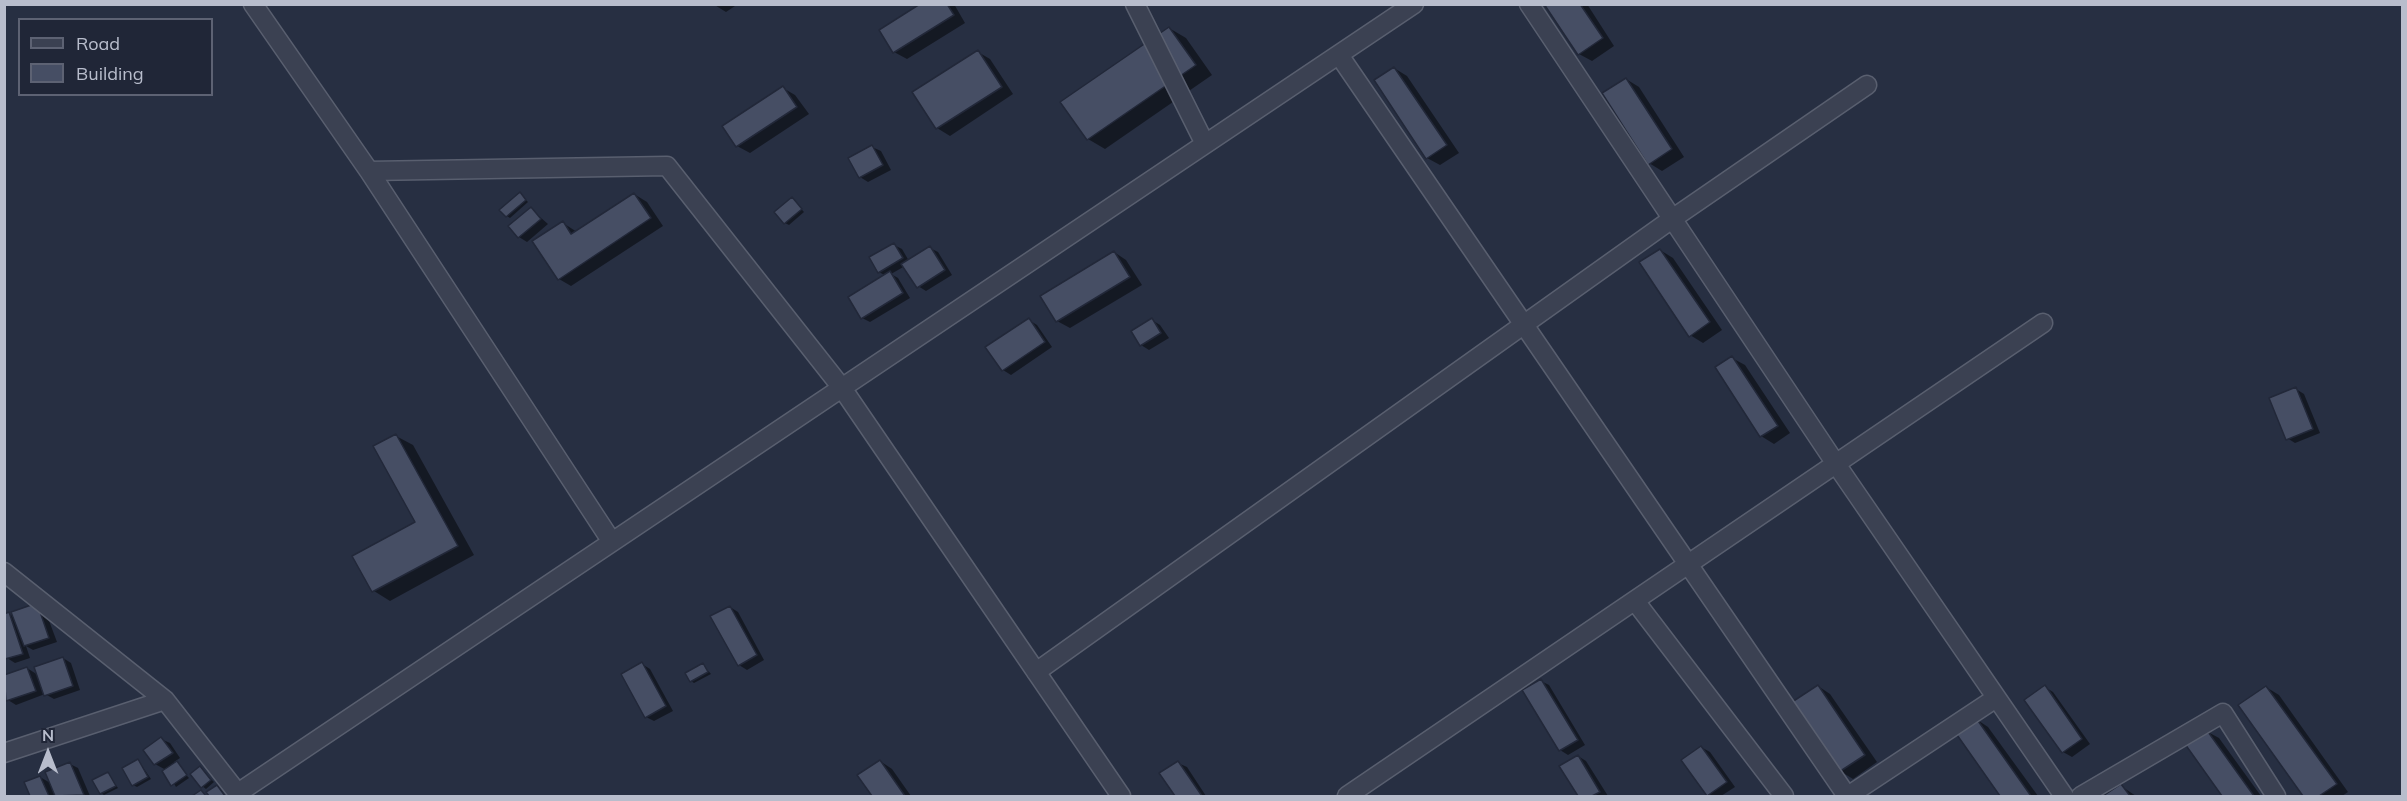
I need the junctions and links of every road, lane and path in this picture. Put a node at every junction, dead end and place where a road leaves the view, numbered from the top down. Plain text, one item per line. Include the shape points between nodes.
1 (253, 4) edge
2 (1135, 4) edge
3 (1414, 4) edge
4 (1528, 4) edge
5 (1339, 55) junction
6 (1868, 85) dead end
7 (1205, 144) junction
8 (369, 171) junction
9 (1672, 219) junction
10 (2043, 323) dead end
11 (1524, 324) junction
12 (842, 388) junction
13 (1836, 464) junction
14 (612, 542) junction
15 (1688, 564) junction
16 (6, 575) edge
17 (1635, 601) junction
18 (1036, 672) junction
19 (1996, 698) junction
20 (165, 700) junction
21 (4, 753) edge
22 (239, 795) edge
23 (1121, 796) edge
24 (1347, 796) edge
25 (1784, 796) edge
26 (1847, 796) edge
27 (2064, 796) edge
28 (2081, 796) edge
29 (2276, 796) edge

1 - 8 street
2 - 7 street
3 - 5 street
4 - 9 street
5 - 7 street
5 - 11 street
6 - 9 street
7 - 12 street
8 - 12 street via 667,166
8 - 14 street
9 - 11 street
9 - 13 street
10 - 13 street
11 - 15 street
11 - 18 street
12 - 14 street
12 - 18 street
13 - 15 street
13 - 19 street
14 - 22 street
15 - 17 street
15 - 26 street
16 - 20 street
17 - 24 street
17 - 25 street
18 - 23 street
19 - 26 street
19 - 27 street
20 - 21 street
20 - 22 street
28 - 29 street via 2223,712

